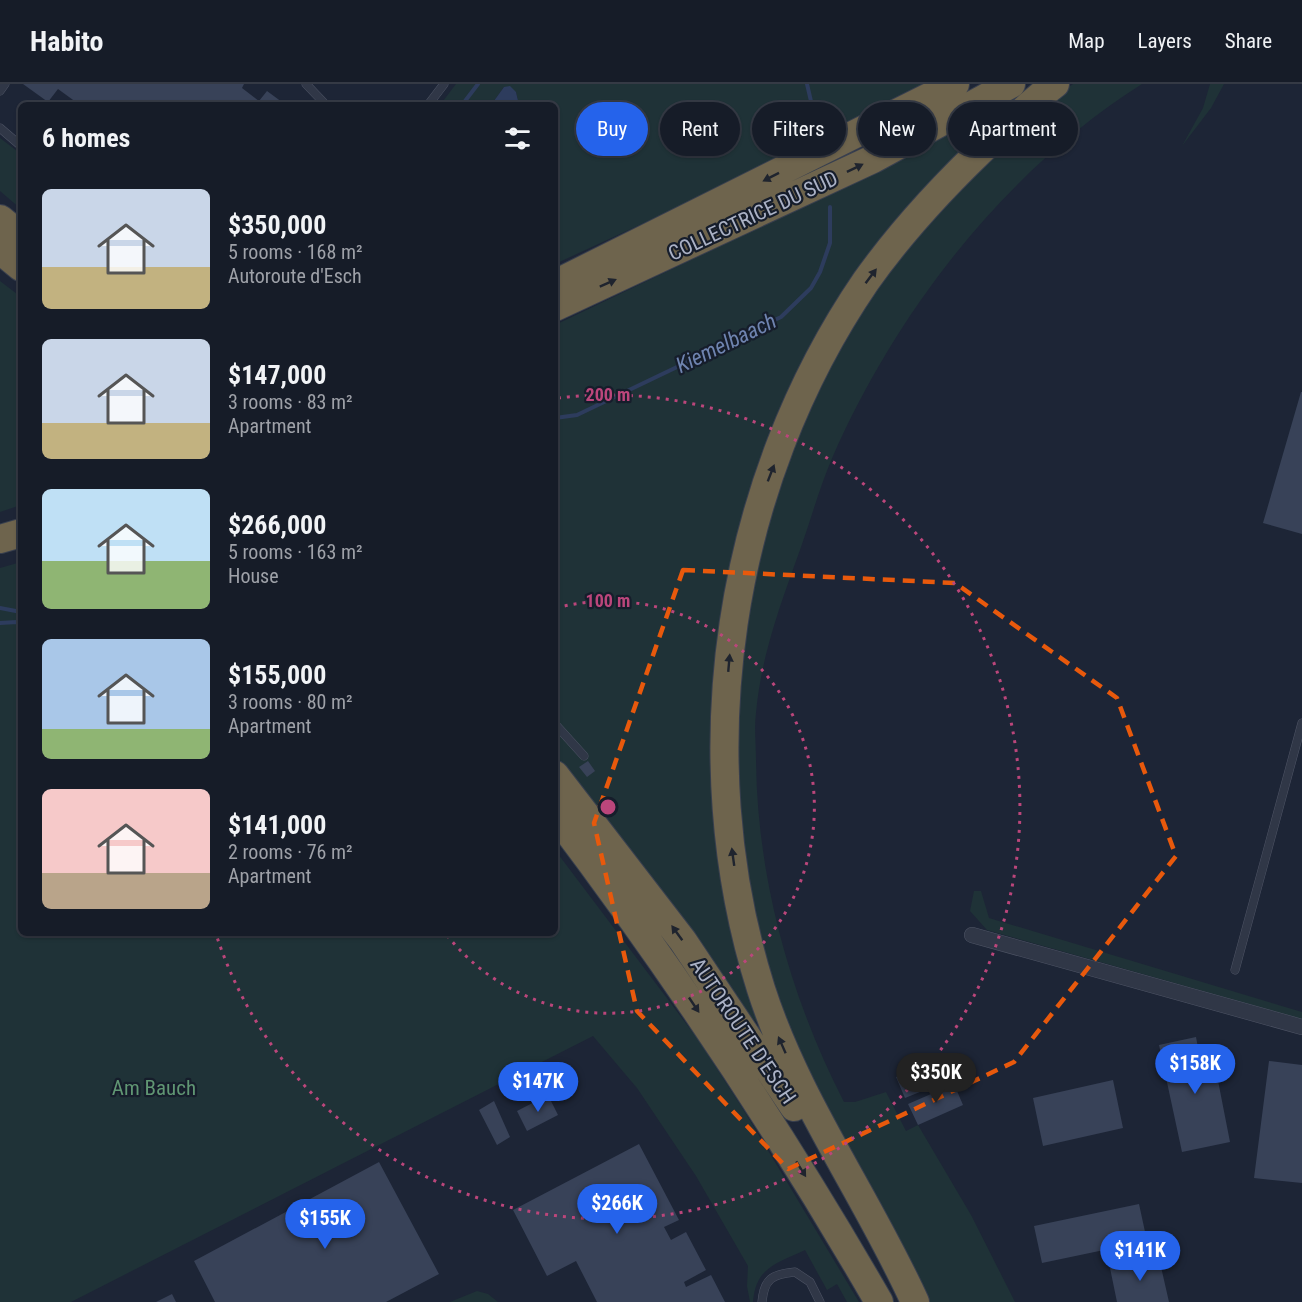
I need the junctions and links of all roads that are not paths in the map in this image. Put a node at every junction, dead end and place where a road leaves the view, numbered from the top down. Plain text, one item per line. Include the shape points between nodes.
1 (5, 84) edge
2 (306, 84) edge
3 (444, 84) edge
4 (955, 84) edge
5 (1011, 84) edge
6 (1055, 84) edge
7 (0, 91) edge
8 (323, 102) edge
9 (430, 102) edge
10 (0, 128) edge
11 (18, 143) edge
12 (700, 213) junction
13 (12, 234) edge
14 (18, 256) edge
15 (0, 272) edge
16 (558, 276) edge
17 (558, 283) edge
18 (18, 286) edge
19 (558, 306) edge
20 (18, 517) edge
21 (0, 522) edge
22 (18, 534) edge
23 (0, 540) edge
24 (18, 554) edge
25 (0, 559) edge
26 (1302, 723) edge
27 (558, 727) edge
28 (584, 756) dead end
29 (558, 779) edge
30 (558, 818) edge
31 (558, 828) edge
32 (599, 873) junction
33 (972, 934) dead end
34 (1235, 970) dead end
35 (1302, 1027) edge
36 (762, 1302) edge
37 (820, 1302) edge
38 (879, 1302) edge
39 (910, 1302) edge
40 (915, 1302) edge

1 - 7 lane
2 - 8 lane
3 - 9 lane
4 -> 12 highway, COLLECTRICE DU SUD
19 -> 5 highway, COLLECTRICE DU SUD via 873,159
40 -> 6 highway via 813,1113 774,1028 748,944 725,794 724,724 731,645 743,568 768,479 801,398 840,325 866,282 958,171
10 - 11 lane
12 - 16 highway
12 - 17 highway
13 - 14 highway
15 - 18 highway
20 - 21 highway
22 - 23 highway
24 - 25 highway
26 - 34 lane
27 - 28 lane
39 -> 29 highway, AUTOROUTE D'ESCH via 735,1015 632,872
30 - 32 highway, AUTOROUTE D'ESCH
31 - 32 highway
32 -> 38 highway, AUTOROUTE D'ESCH via 759,1101
33 - 35 street
36 - 37 lane via 764,1287 777,1274 795,1272 810,1282

